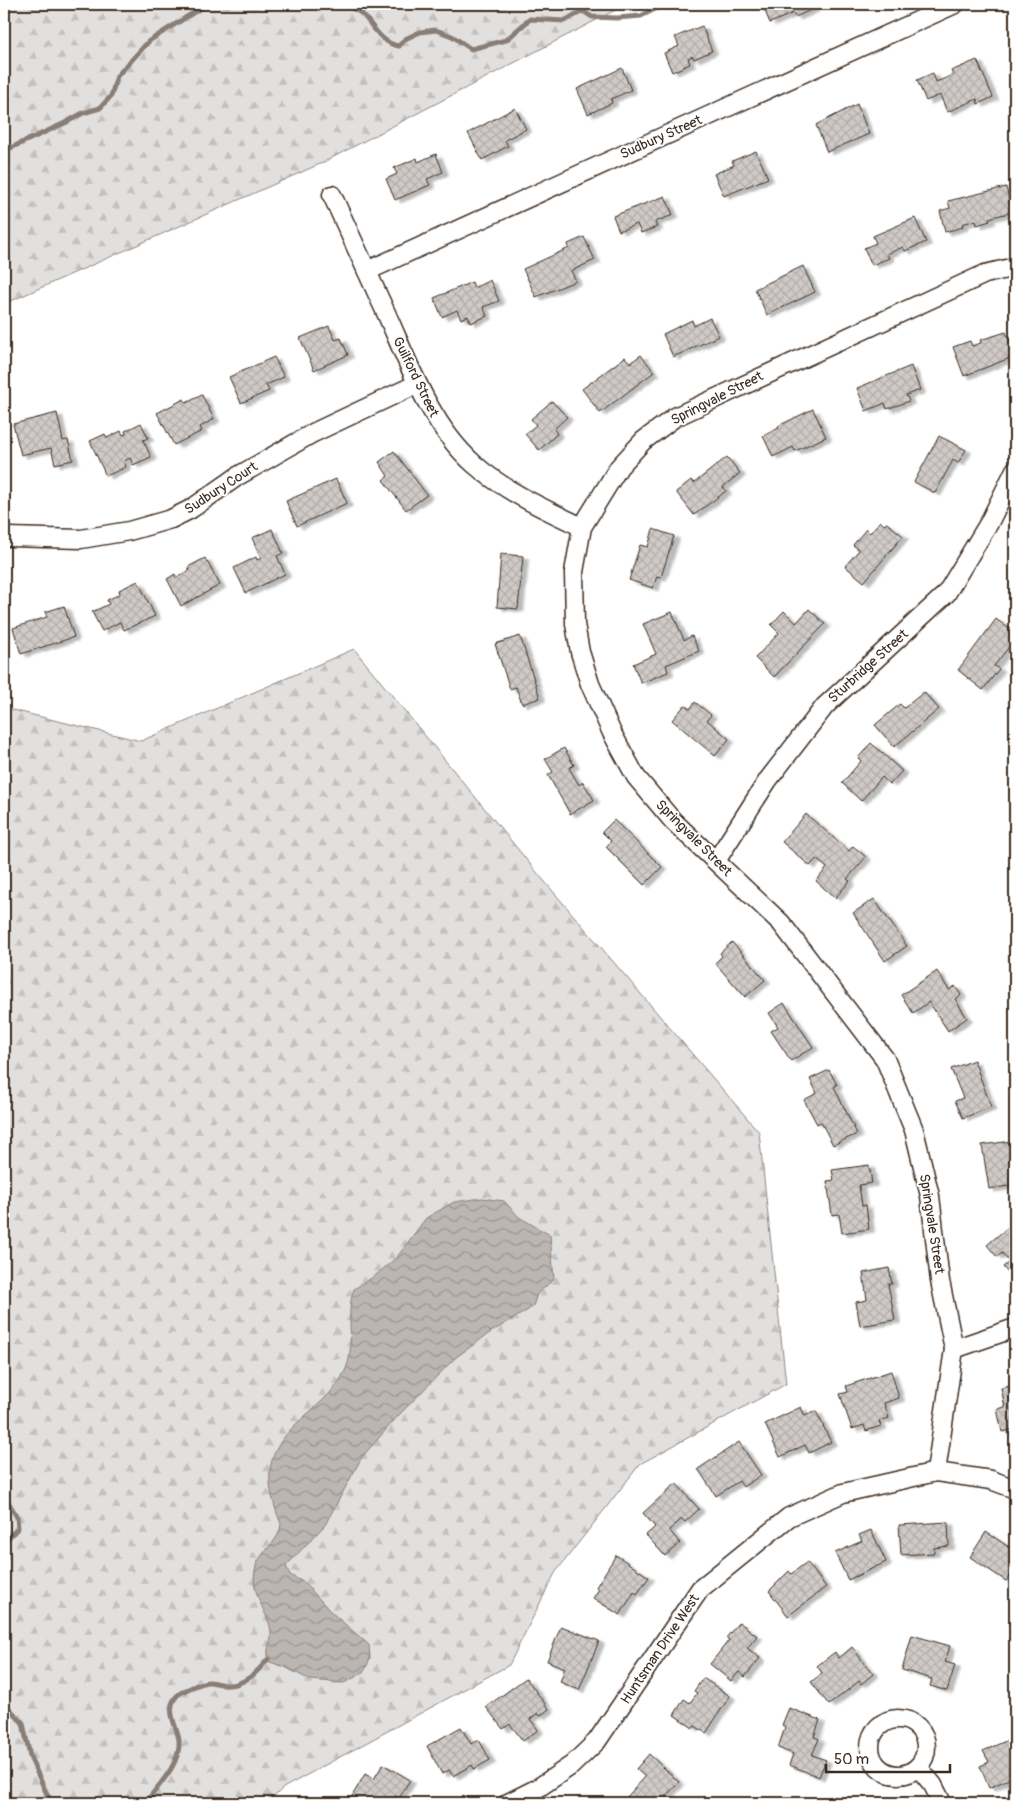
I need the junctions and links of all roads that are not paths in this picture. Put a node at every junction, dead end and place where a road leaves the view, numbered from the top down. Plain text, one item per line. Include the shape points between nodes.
1 (955, 4) edge
2 (332, 195) dead end
3 (1015, 266) edge
4 (367, 271) junction
5 (417, 384) junction
6 (1015, 470) edge
7 (582, 527) junction
8 (9, 537) dead end
9 (716, 860) junction
10 (1015, 1328) edge
11 (954, 1349) junction
12 (936, 1472) junction
13 (1015, 1489) edge
14 (918, 1767) dead end
15 (508, 1803) edge
16 (942, 1803) edge

1 - 4 street, Sudbury Street
2 - 4 street, Guilford Street
3 - 7 street, Springvale Street via 985,274 675,418 643,441 619,467
4 - 5 street, Guilford Street
5 - 7 street, Guilford Street via 439,422 472,463 513,492
5 - 8 street, Sudbury Court via 313,433 171,519 129,531 81,539
6 - 9 street, Sturbridge Street via 989,523 946,594 825,706 768,780
7 - 9 street, Springvale Street via 574,572 575,624 590,684 636,777 673,822
9 - 11 street, Springvale Street via 781,923 885,1060 914,1130 930,1196 940,1281
10 - 11 street
11 - 12 street, Springvale Street
12 - 13 street via 991,1480
12 - 15 street, Huntsman Drive West via 843,1493 789,1517 734,1559 700,1588 597,1741 572,1765
14 - 16 street

